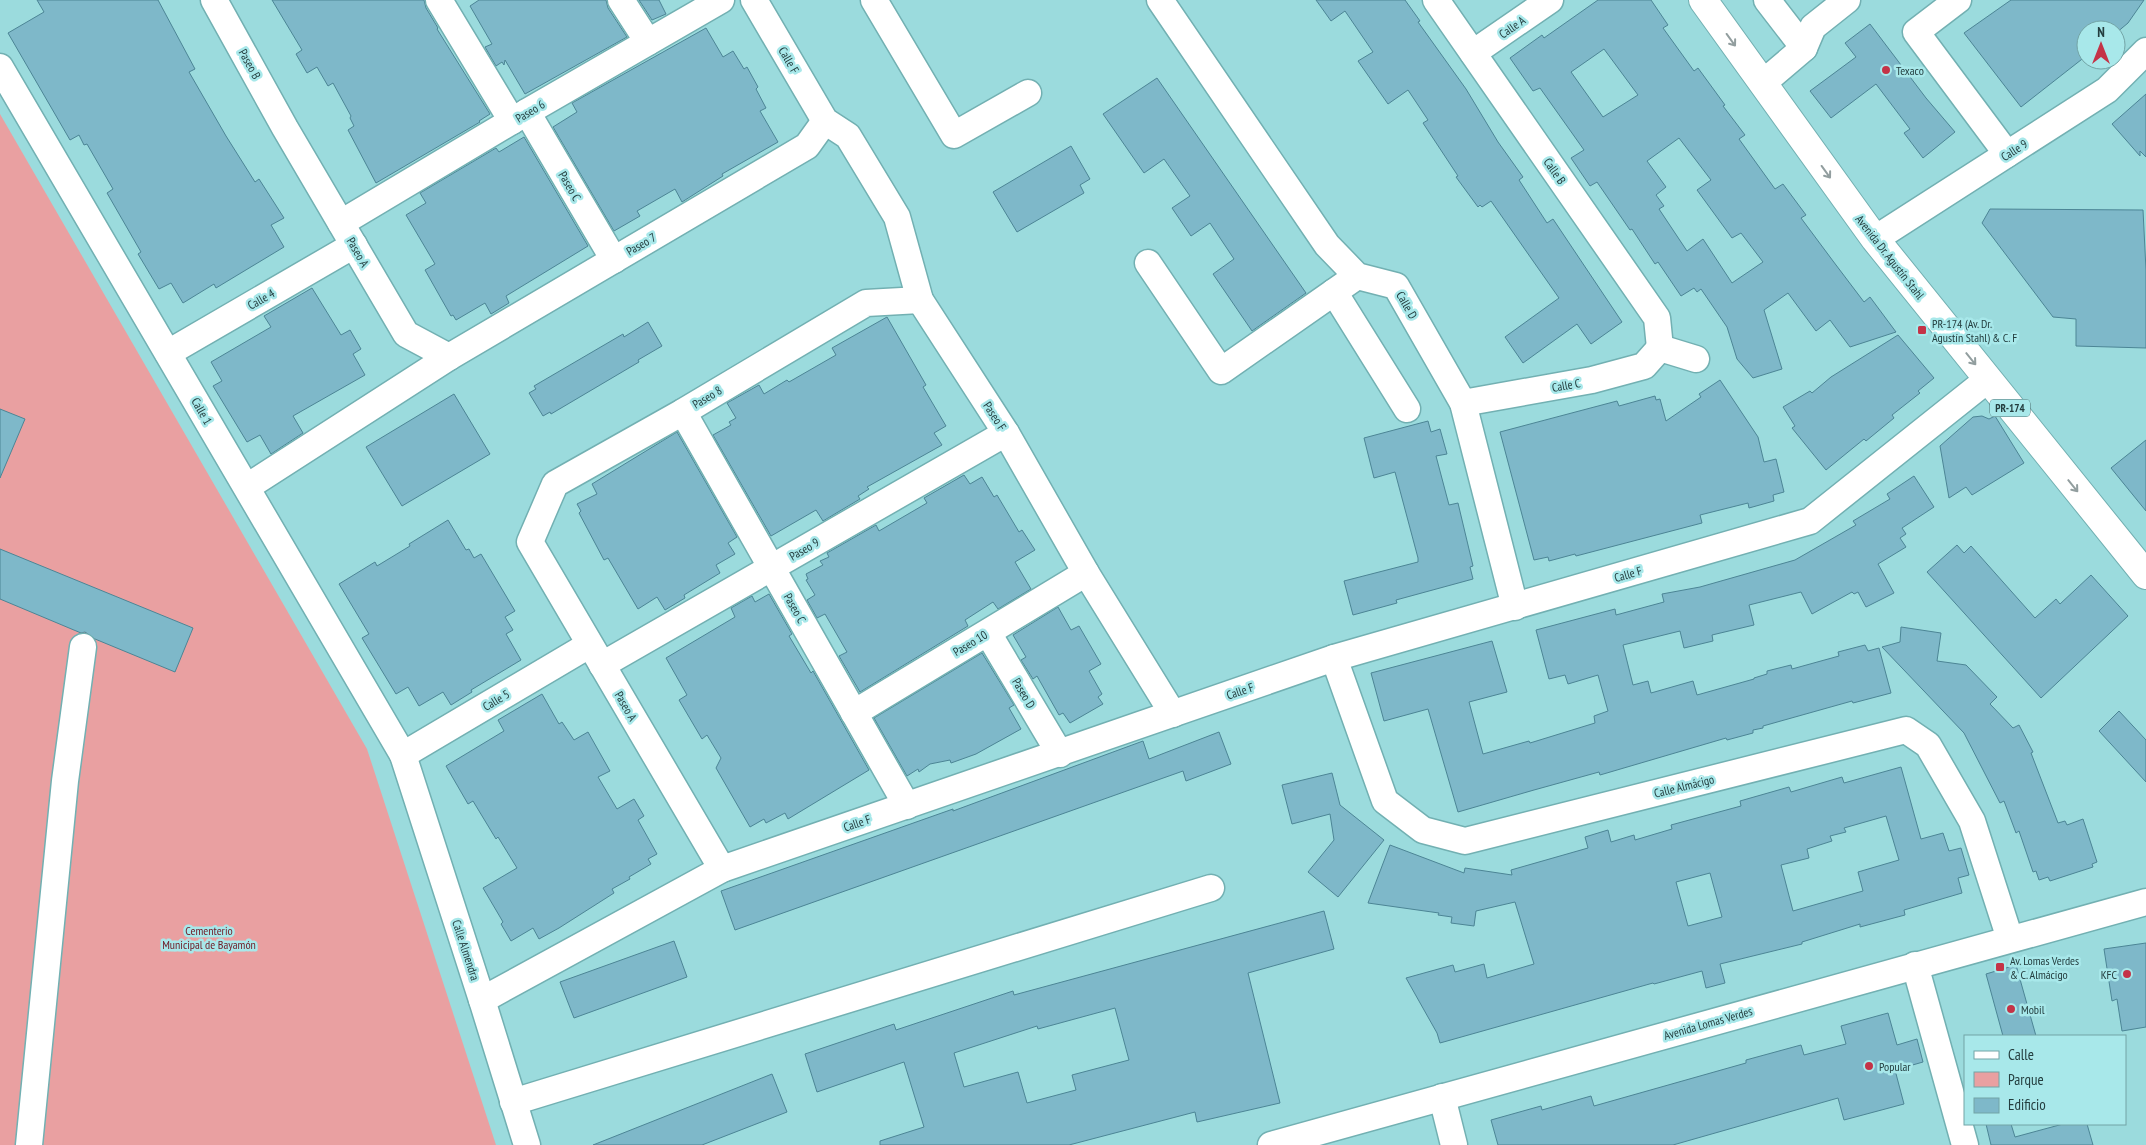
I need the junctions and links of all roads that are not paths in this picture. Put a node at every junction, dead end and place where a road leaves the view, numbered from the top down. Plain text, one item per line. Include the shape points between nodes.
1 (214, 0) edge
2 (439, 0) edge
3 (621, 0) edge
4 (721, 0) edge
5 (754, 0) edge
6 (874, 0) edge
7 (1160, 0) edge
8 (1436, 0) edge
9 (1550, 0) edge
10 (1703, 0) edge
11 (1767, 0) edge
12 (1847, 0) edge
13 (1958, 0) edge
14 (648, 42) junction
15 (1804, 48) junction
16 (2146, 51) edge
17 (1473, 53) junction
18 (0, 67) edge
19 (1763, 84) junction
20 (1028, 93) dead end
21 (519, 117) junction
22 (825, 121) junction
23 (285, 128) joint
24 (2007, 154) junction
25 (347, 234) junction
26 (1875, 239) junction
27 (614, 260) junction
28 (1148, 263) dead end
29 (1357, 276) junction
30 (1334, 292) junction
31 (920, 300) junction
32 (1660, 348) junction
33 (168, 353) junction
34 (449, 358) junction
35 (1696, 359) dead end
36 (1987, 380) junction
37 (1463, 403) junction
38 (1407, 409) dead end
39 (683, 412) junction
40 (1006, 433) junction
41 (247, 487) junction
42 (530, 542) joint
43 (772, 567) junction
44 (1086, 573) junction
45 (2146, 575) edge
46 (1514, 607) junction
47 (988, 633) junction
48 (83, 647) dead end
49 (596, 655) junction
50 (1334, 658) junction
51 (854, 713) junction
52 (1173, 714) junction
53 (1060, 754) junction
54 (403, 755) junction
55 (907, 806) junction
56 (722, 869) junction
57 (1211, 888) dead end
58 (2146, 902) edge
59 (2010, 939) junction
60 (1915, 966) junction
61 (482, 1000) junction
62 (1442, 1097) junction
63 (513, 1102) junction
64 (29, 1145) edge
65 (527, 1145) edge
66 (1271, 1145) edge
67 (1454, 1145) edge
68 (1965, 1145) edge

1 - 23 street, Paseo B
2 - 21 street, Paseo C
3 - 14 street
4 - 14 street, Paseo 6
5 - 22 street, Calle F
6 - 20 street via 954,135
7 - 29 street via 1327,244
8 - 17 street, Calle B
9 - 17 street, Calle A
10 -> 19 highway, Avenida Dr. Agustín Stahl / PR-174
11 - 15 street
12 - 15 street via 1813,27
13 - 24 street via 1916,32
14 - 21 street, Paseo 6
15 - 19 street
16 - 24 street, Calle 9 via 2107,90
17 - 32 street, Calle B via 1656,318
18 - 33 street, Calle 1
19 -> 26 highway, Avenida Dr. Agustín Stahl / PR-174
21 - 25 street, Paseo 6
21 - 27 street, Paseo C
22 - 27 street, Paseo 7 via 807,146
22 - 31 street, Paseo F via 848,136 897,217
23 - 25 street, Paseo A
24 - 26 street, Calle 9
25 - 33 street, Calle 4
25 - 34 street, Paseo A via 406,334
26 -> 36 highway, Avenida Dr. Agustín Stahl / PR-174
27 - 34 street, Paseo 7
28 - 30 street via 1221,371
29 - 30 street
29 - 37 street, Calle D via 1396,286
30 - 38 street
31 - 39 street, Paseo 8 via 866,303
31 - 40 street, Paseo F
32 - 35 street
32 - 37 street, Calle C via 1644,366 1592,380
33 - 41 street, Calle 1
34 - 41 street, Paseo 7
36 -> 45 highway, Avenida Dr. Agustín Stahl / PR-174
36 - 46 street, Calle F via 1810,521
37 - 46 street, Calle D
39 - 42 street, Paseo 8 via 555,484
39 - 43 street, Paseo C
40 - 43 street, Paseo 9
40 - 44 street, Paseo F
41 - 54 street, Calle 1
42 - 49 street, Paseo A
43 - 49 street, Paseo 9
43 - 51 street, Paseo C
44 - 47 street, Paseo 10
44 - 52 street, Paseo F
46 - 50 street, Calle F
47 - 51 street, Paseo 10
47 - 53 street, Paseo D
48 - 64 street via 64,781
49 - 54 street, Calle 5
49 - 56 street, Paseo A
50 - 52 street, Calle F
50 - 59 street, Calle Almácigo via 1385,801 1423,830 1465,841 1906,730 1928,745 1972,821
51 - 55 street, Paseo C
52 - 53 street, Calle F
53 - 55 street, Calle F
54 - 61 street, Calle Almendra
55 - 56 street, Calle F
56 - 61 street, Calle F
57 - 63 street
58 - 59 street, Avenida Lomas Verdes
59 - 60 street, Avenida Lomas Verdes
60 - 62 street, Avenida Lomas Verdes
60 - 68 street
61 - 63 street, Calle Almendra
62 - 66 street, Avenida Lomas Verdes
62 - 67 street
63 - 65 street, Calle Almendra

